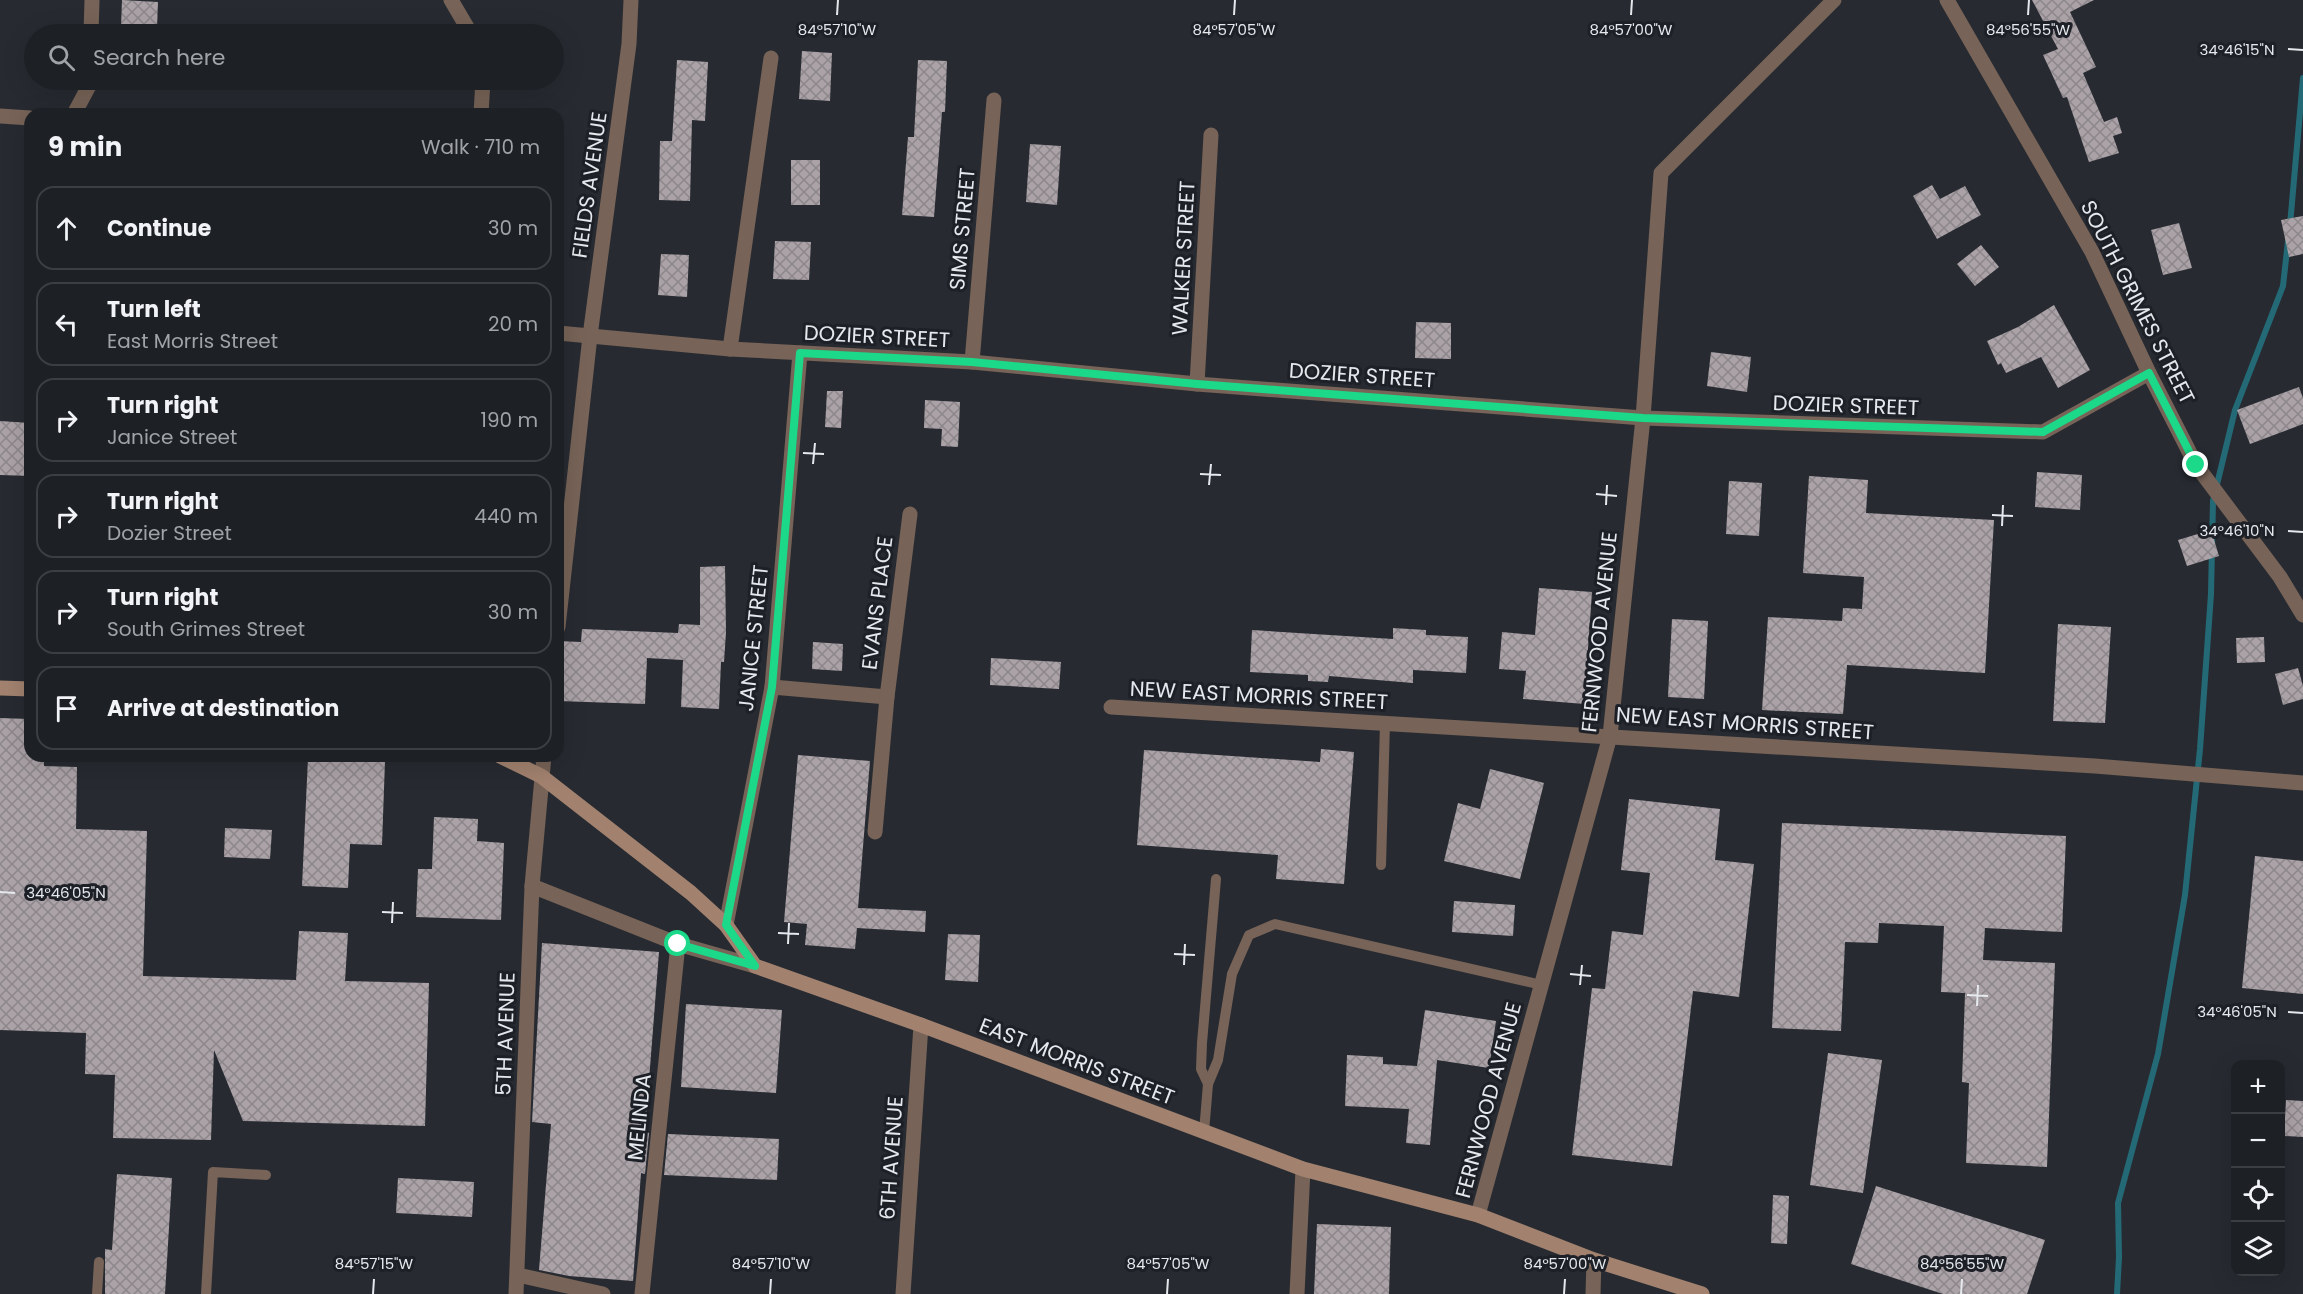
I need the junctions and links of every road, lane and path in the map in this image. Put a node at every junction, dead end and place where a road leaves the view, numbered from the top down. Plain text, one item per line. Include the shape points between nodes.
1 (92, 0) edge
2 (451, 0) edge
3 (631, 0) edge
4 (1834, 0) edge
5 (1947, 0) edge
6 (92, 24) edge
7 (465, 24) edge
8 (771, 58) dead end
9 (86, 90) edge
10 (482, 90) edge
11 (994, 100) dead end
12 (77, 108) edge
13 (481, 108) edge
14 (0, 116) edge
15 (24, 118) edge
16 (1211, 135) dead end
17 (564, 334) edge
18 (590, 336) junction
19 (730, 349) junction
20 (800, 353) junction
21 (972, 362) junction
22 (2149, 373) junction
23 (1197, 384) junction
24 (1643, 418) junction
25 (910, 514) dead end
26 (564, 572) edge
27 (2303, 615) edge
28 (772, 687) junction
29 (0, 688) edge
30 (24, 689) edge
31 (887, 697) junction
32 (1112, 707) dead end
33 (1385, 723) junction
34 (1610, 736) junction
35 (513, 762) edge
36 (543, 762) edge
37 (541, 776) junction
38 (2303, 783) edge
39 (875, 832) dead end
40 (1381, 865) dead end
41 (1216, 879) dead end
42 (532, 886) junction
43 (726, 925) junction
44 (678, 944) junction
45 (755, 966) junction
46 (1542, 985) junction
47 (921, 1025) junction
48 (1208, 1084) junction
49 (1204, 1132) junction
50 (1303, 1169) junction
51 (266, 1175) dead end
52 (1478, 1215) junction
53 (1594, 1260) junction
54 (99, 1262) dead end
55 (518, 1275) junction
56 (98, 1294) edge
57 (206, 1294) edge
58 (516, 1294) edge
59 (603, 1294) edge
60 (642, 1294) edge
61 (903, 1294) edge
62 (1297, 1294) edge
63 (1593, 1294) edge
64 (1702, 1294) edge

1 - 6 street
2 - 7 street
3 - 18 street, FIELDS AVENUE via 629,44
4 - 24 street, FERNWOOD AVENUE via 1661,173
5 - 22 street, SOUTH GRIMES STREET via 2092,252
8 - 19 street
9 - 12 street
10 - 13 street
11 - 21 street, SIMS STREET
14 - 15 street
16 - 23 street, WALKER STREET
17 - 18 street, DOZIER STREET
18 - 19 street, DOZIER STREET
18 - 26 street, FIELDS AVENUE
19 - 20 street, DOZIER STREET
20 - 21 street, DOZIER STREET
20 - 28 street, JANICE STREET
21 - 23 street, DOZIER STREET
22 - 24 street, DOZIER STREET via 2043,432
22 - 27 street, SOUTH GRIMES STREET via 2196,465 2280,577
23 - 24 street, DOZIER STREET
24 - 34 street, FERNWOOD AVENUE
25 - 31 street, EVANS PLACE
28 - 31 street, EVANS PLACE
28 - 43 street, JANICE STREET
29 - 30 main road
31 - 39 street, EVANS PLACE
32 - 33 street, NEW EAST MORRIS STREET
33 - 34 street, NEW EAST MORRIS STREET
33 - 40 lane
34 - 38 street, NEW EAST MORRIS STREET
34 - 46 street, FERNWOOD AVENUE
35 - 37 main road
36 - 37 street
37 - 42 street, 5TH AVENUE
37 - 43 main road via 691,892
41 - 48 lane via 1202,1043 1201,1069
42 - 44 street
42 - 55 street, 5TH AVENUE
43 - 45 main road
44 - 45 street
44 - 60 street, MELINDA
45 - 47 main road, EAST MORRIS STREET
46 - 48 lane via 1275,924 1249,935 1232,974 1218,1060
46 - 52 street, FERNWOOD AVENUE
47 - 49 main road, EAST MORRIS STREET
47 - 61 street, 6TH AVENUE
48 - 49 lane
49 - 50 main road, EAST MORRIS STREET
50 - 52 main road, EAST MORRIS STREET
50 - 62 street
51 - 57 lane via 213,1172
52 - 53 main road, EAST MORRIS STREET
53 - 63 street
53 - 64 main road, EAST MORRIS STREET
54 - 56 lane
55 - 58 street, 5TH AVENUE
55 - 59 street

